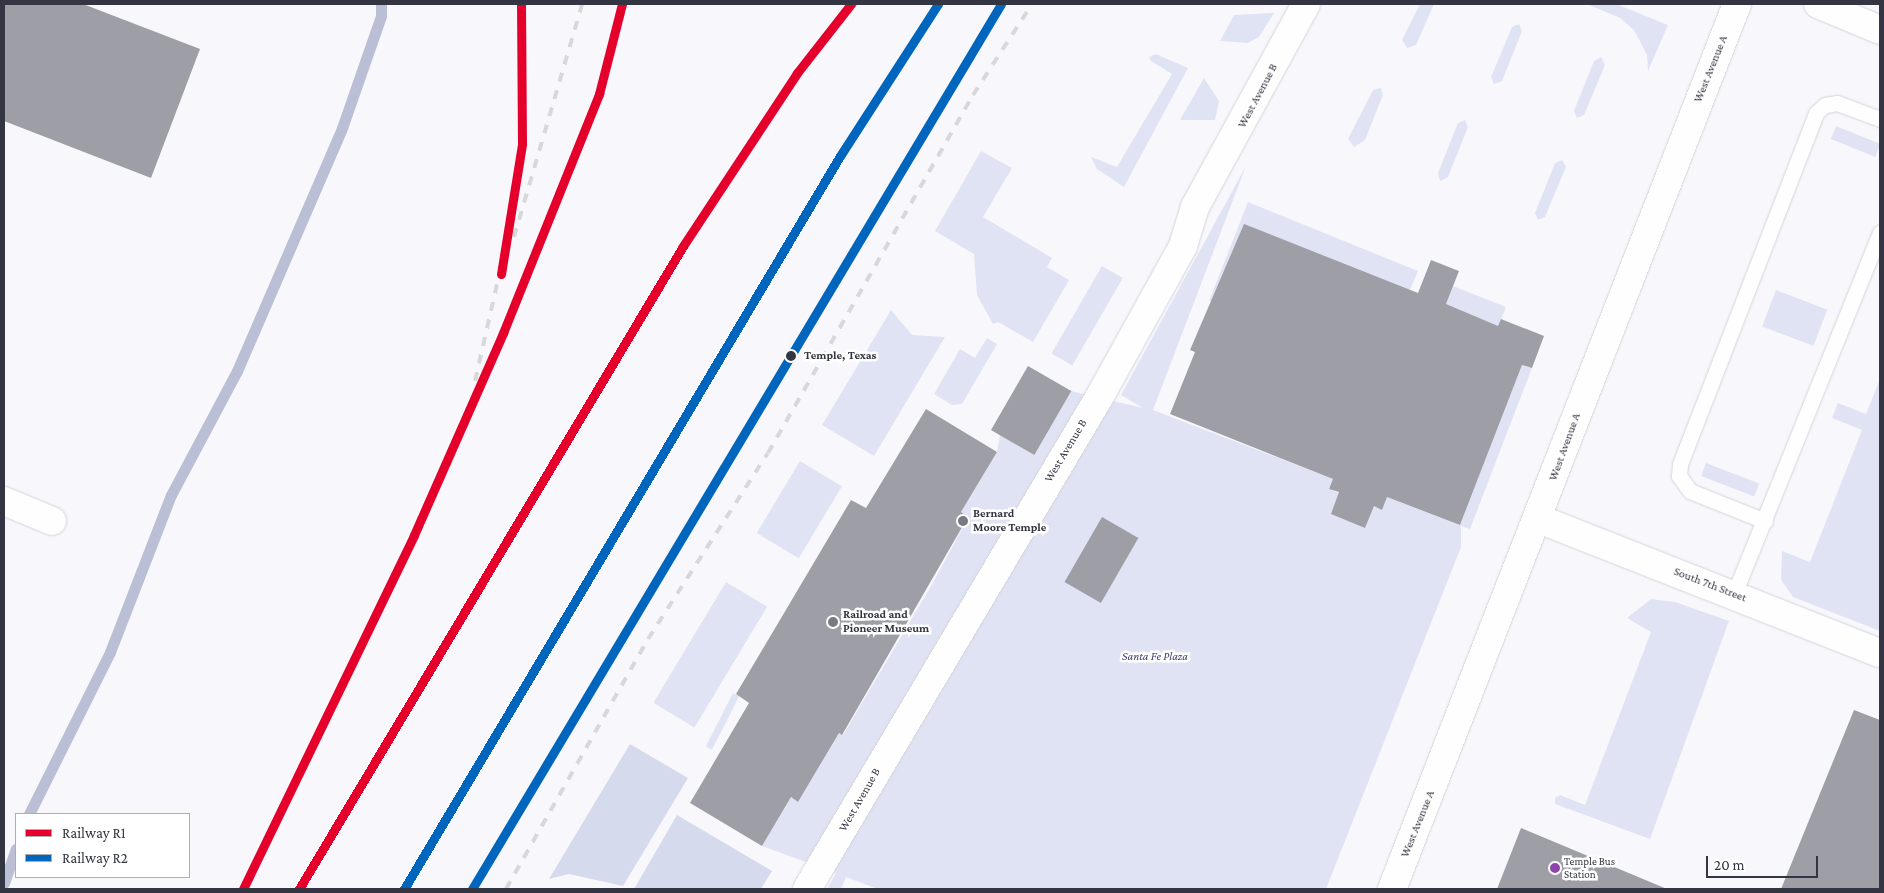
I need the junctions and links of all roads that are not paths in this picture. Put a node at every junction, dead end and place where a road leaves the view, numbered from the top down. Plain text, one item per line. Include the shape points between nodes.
1 (1306, 4) edge
2 (1737, 4) edge
3 (1818, 4) edge
4 (1880, 30) edge
5 (1880, 119) edge
6 (1880, 232) edge
7 (4, 501) edge
8 (1538, 519) junction
9 (52, 521) dead end
10 (1765, 521) junction
11 (1734, 594) junction
12 (1880, 653) edge
13 (807, 889) edge
14 (1392, 889) edge

1 - 13 street, West Avenue B via 1195,207 1183,246 1100,396
2 - 8 street, West Avenue A via 1626,282
3 - 4 street
5 - 10 lane via 1837,103 1825,105 1816,113 1680,464 1679,476 1690,491
6 - 10 lane
7 - 9 street
8 - 11 street, South 7th Street
8 - 14 street, West Avenue A
10 - 11 lane
11 - 12 street, South 7th Street

